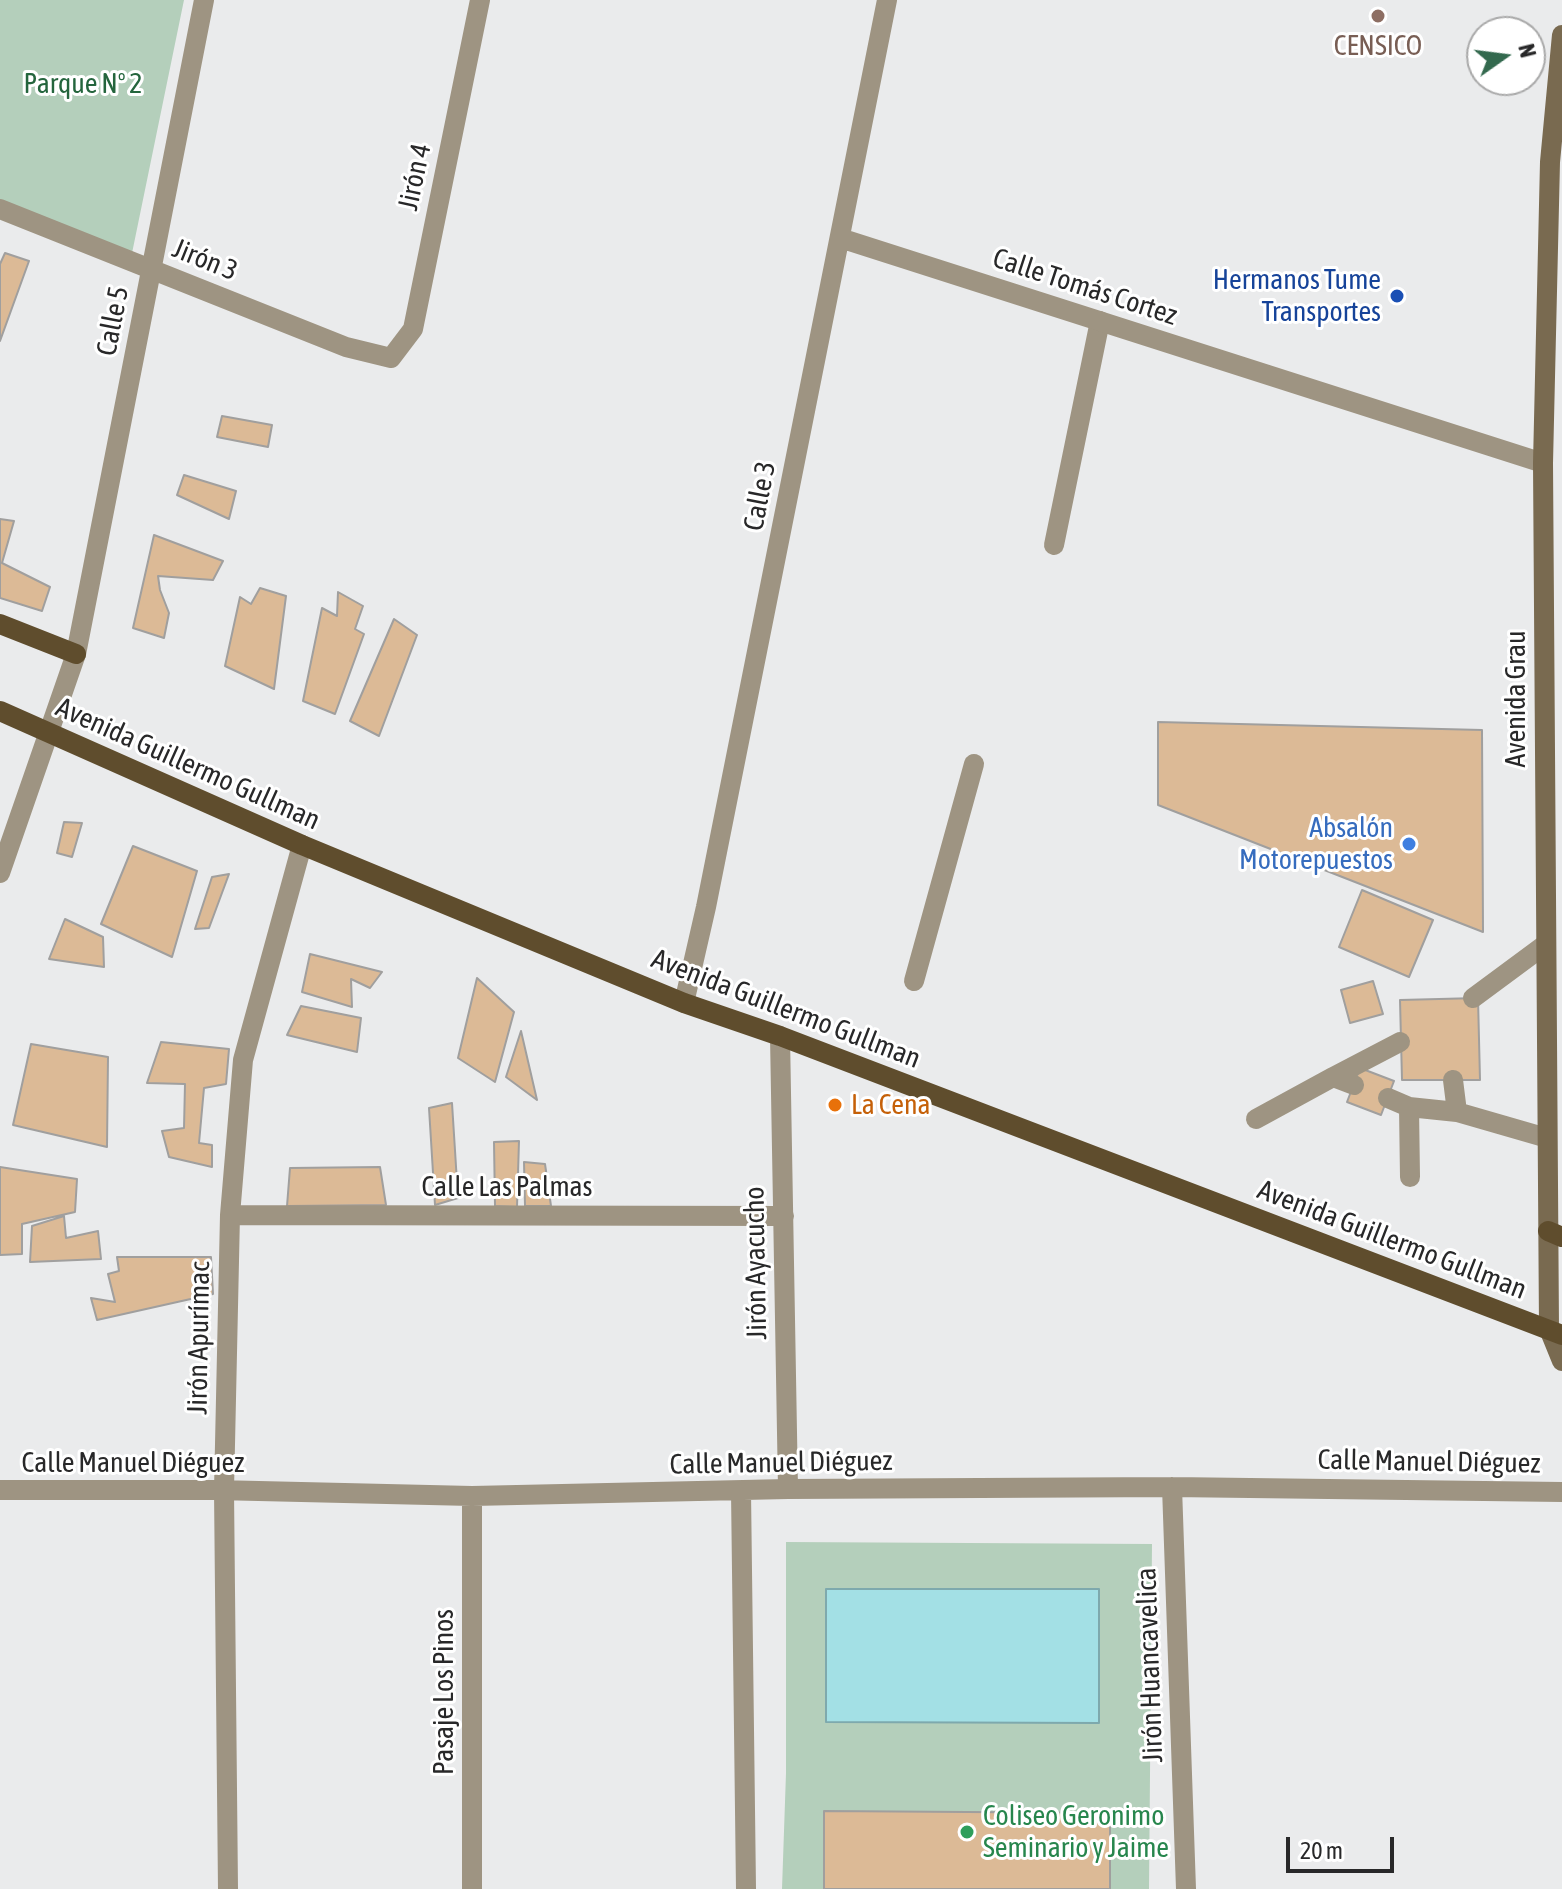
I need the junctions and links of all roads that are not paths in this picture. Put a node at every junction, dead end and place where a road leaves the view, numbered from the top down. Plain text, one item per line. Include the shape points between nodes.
1 (204, 0) edge
2 (480, 0) edge
3 (887, 0) edge
4 (1562, 35) edge
5 (0, 209) edge
6 (840, 238) junction
7 (152, 269) junction
8 (1100, 321) junction
9 (391, 358) joint
10 (1543, 463) junction
11 (1054, 545) dead end
12 (0, 624) edge
13 (76, 654) junction
14 (0, 711) edge
15 (48, 733) junction
16 (974, 764) dead end
17 (302, 845) junction
18 (0, 873) edge
19 (1546, 944) junction
20 (914, 981) dead end
21 (1473, 998) dead end
22 (684, 1003) junction
23 (780, 1036) junction
24 (1400, 1042) dead end
25 (1333, 1077) junction
26 (1453, 1080) dead end
27 (1354, 1085) dead end
28 (1388, 1098) dead end
29 (1409, 1107) junction
30 (1457, 1112) junction
31 (1256, 1119) dead end
32 (1547, 1138) junction
33 (1410, 1177) dead end
34 (230, 1215) junction
35 (784, 1216) junction
36 (1555, 1234) edge
37 (1555, 1332) edge
38 (1562, 1361) edge
39 (1172, 1487) junction
40 (788, 1489) junction
41 (0, 1490) edge
42 (224, 1490) junction
43 (741, 1491) junction
44 (1562, 1492) edge
45 (472, 1496) junction
46 (228, 1889) edge
47 (472, 1889) edge
48 (746, 1889) edge
49 (1186, 1889) edge

1 - 7 street, Calle 5
2 - 9 street, Jirón 4 via 413,329
3 - 6 street, Calle 3
4 - 10 main road, Avenida Grau via 1550,162
5 - 7 street, Jirón 3
6 - 8 street, Calle Tomás Cortez
6 - 22 street, Calle 3
7 - 9 street, Jirón 3 via 346,347
7 - 13 street, Calle 5
8 - 10 street, Calle Tomás Cortez
8 - 11 street
10 - 19 main road, Avenida Grau
12 - 13 main road, Avenida Guillermo Gullman
13 - 15 street, Calle 5
14 - 15 main road, Avenida Guillermo Gullman
15 - 17 main road, Avenida Guillermo Gullman
15 - 18 street, Calle 5
16 - 20 street
17 - 22 main road, Avenida Guillermo Gullman
17 - 34 street, Jirón Apurímac via 243,1060
19 - 21 street
19 - 32 main road, Avenida Grau
22 - 23 main road, Avenida Guillermo Gullman
23 - 35 street, Jirón Ayacucho
23 - 37 main road, Avenida Guillermo Gullman
24 - 25 street
25 - 27 street
25 - 31 street
26 - 30 street
28 - 29 street
29 - 30 street
29 - 33 street
30 - 32 street
32 - 36 main road, Avenida Grau
34 - 35 street, Calle Las Palmas
34 - 42 street, Jirón Apurímac
35 - 40 street, Jirón Ayacucho
36 - 37 main road, Avenida Grau
37 - 38 main road, Avenida Grau
39 - 40 street, Calle Manuel Diéguez
39 - 44 street, Calle Manuel Diéguez
39 - 49 street, Jirón Huancavelica
40 - 43 street, Calle Manuel Diéguez
41 - 42 street, Calle Manuel Diéguez
42 - 45 street, Calle Manuel Diéguez
42 - 46 street, Jirón Apurímac
43 - 45 street, Calle Manuel Diéguez
43 - 48 street
45 - 47 street, Pasaje Los Pinos

